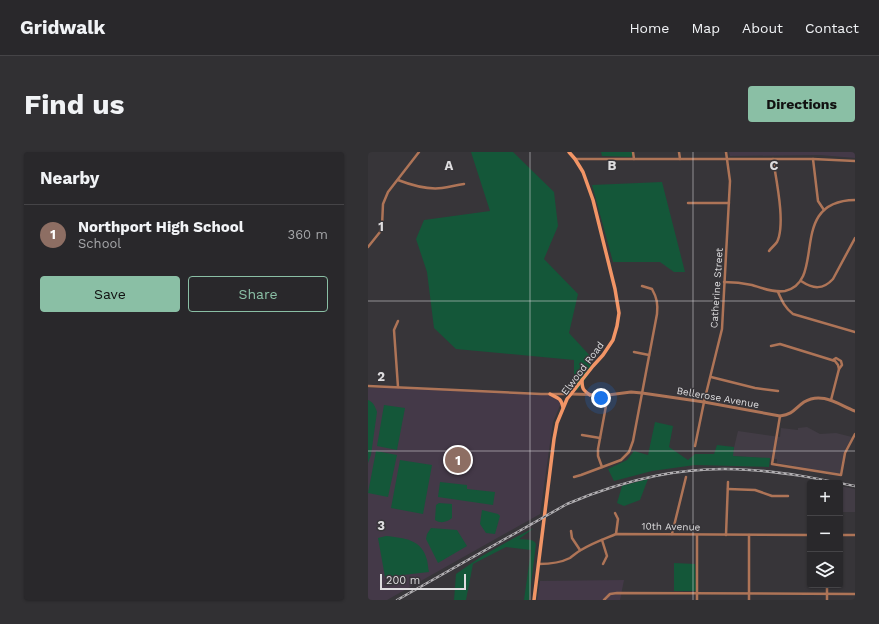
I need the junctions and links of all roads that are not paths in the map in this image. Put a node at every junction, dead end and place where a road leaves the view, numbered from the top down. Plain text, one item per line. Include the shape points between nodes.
1 (419, 152) edge
2 (569, 152) edge
3 (633, 152) edge
4 (679, 152) edge
5 (726, 152) edge
6 (575, 159) junction
7 (634, 159) junction
8 (680, 159) junction
9 (727, 159) junction
10 (773, 159) junction
11 (813, 159) junction
12 (855, 161) edge
13 (398, 180) junction
14 (464, 184) dead end
15 (855, 200) edge
16 (688, 202) dead end
17 (729, 204) junction
18 (824, 210) junction
19 (855, 238) edge
20 (368, 247) edge
21 (769, 251) dead end
22 (801, 281) junction
23 (724, 282) junction
24 (642, 286) dead end
25 (778, 292) junction
26 (398, 321) dead end
27 (855, 332) edge
28 (771, 346) dead end
29 (634, 352) dead end
30 (649, 355) junction
31 (833, 360) junction
32 (839, 369) junction
33 (711, 377) junction
34 (582, 380) junction
35 (368, 386) edge
36 (398, 387) junction
37 (778, 391) dead end
38 (642, 393) junction
39 (550, 394) junction
40 (571, 394) junction
41 (590, 395) junction
42 (608, 395) junction
43 (831, 400) junction
44 (704, 402) junction
45 (564, 407) junction
46 (855, 411) edge
47 (780, 416) junction
48 (855, 434) edge
49 (582, 435) dead end
50 (600, 438) junction
51 (694, 446) dead end
52 (602, 467) junction
53 (574, 477) dead end
54 (686, 477) dead end
55 (728, 482) dead end
56 (728, 489) junction
57 (788, 496) dead end
58 (615, 513) dead end
59 (571, 531) dead end
60 (616, 534) junction
61 (672, 534) junction
62 (697, 535) junction
63 (726, 535) junction
64 (749, 535) junction
65 (807, 535) edge
66 (843, 535) edge
67 (855, 535) edge
68 (602, 540) junction
69 (580, 550) junction
70 (539, 564) junction
71 (602, 564) dead end
72 (827, 588) edge
73 (697, 593) junction
74 (749, 593) junction
75 (827, 594) junction
76 (855, 594) edge
77 (534, 600) edge
78 (604, 600) edge
79 (697, 600) edge
80 (749, 600) edge
81 (827, 600) edge

1 - 13 street
2 - 6 main road, Elwood Road
3 - 7 street
4 - 8 street
5 - 9 street, Catherine Street
6 - 7 street
6 - 34 main road, Elwood Road via 583,172 593,200 619,313 613,340 604,355
7 - 8 street
8 - 9 street
9 - 10 street
9 - 17 street, Catherine Street via 730,181
10 - 11 street
10 - 21 street via 781,223 777,243
11 - 12 street
11 - 18 street via 818,200
13 - 14 street via 434,189
13 - 20 street via 388,192 383,204 380,232
15 - 18 street via 840,201
16 - 17 street
17 - 23 street, Catherine Street
18 - 22 street via 811,237 805,273
19 - 22 street via 829,284 816,287
22 - 25 street via 790,289
23 - 25 street via 742,283
23 - 33 street, Catherine Street via 722,329
24 - 30 street via 652,289 657,300 657,314
25 - 27 street via 783,305 793,314
26 - 36 street via 394,330
28 - 31 street via 780,344
29 - 30 street
30 - 38 street
31 - 32 street
31 - 32 street via 836,358 841,361
32 - 43 street
33 - 37 street
33 - 44 street, Catherine Street
34 - 40 main road, Elwood Road
34 - 41 main road via 584,390
35 - 36 street
36 - 39 street
38 - 42 street, Bellerose Avenue
38 - 44 street, Bellerose Avenue
38 - 52 street via 629,452 621,460
39 - 40 street
39 - 45 main road via 559,398
40 - 41 street, Bellerose Avenue
40 - 45 main road, Elwood Road
41 - 42 street, Bellerose Avenue
42 - 50 street
43 - 46 street
43 - 47 street via 810,400 794,412
44 - 47 street, Bellerose Avenue
44 - 51 street, Catherine Street
45 - 70 main road, Elwood Road via 554,439
47 - 48 street via 772,464 841,475 845,453
49 - 50 street
50 - 52 street via 598,456
52 - 53 street
54 - 61 street
55 - 56 street
56 - 57 street via 755,490 772,496
56 - 63 street
58 - 60 street via 618,519
59 - 69 street via 572,538
60 - 61 street, 10th Avenue
60 - 68 street, 10th Avenue
61 - 62 street, 10th Avenue
62 - 63 street, 10th Avenue
62 - 73 street
63 - 64 street, 10th Avenue
64 - 65 street, 10th Avenue
64 - 74 street
66 - 67 street
68 - 69 street, 10th Avenue
68 - 71 street via 606,556
69 - 70 street, 10th Avenue via 559,563
70 - 77 main road, Elwood Road
72 - 75 street
73 - 74 street
73 - 78 street via 617,593 610,594
73 - 79 street
74 - 75 street
74 - 80 street
75 - 76 street
75 - 81 street

